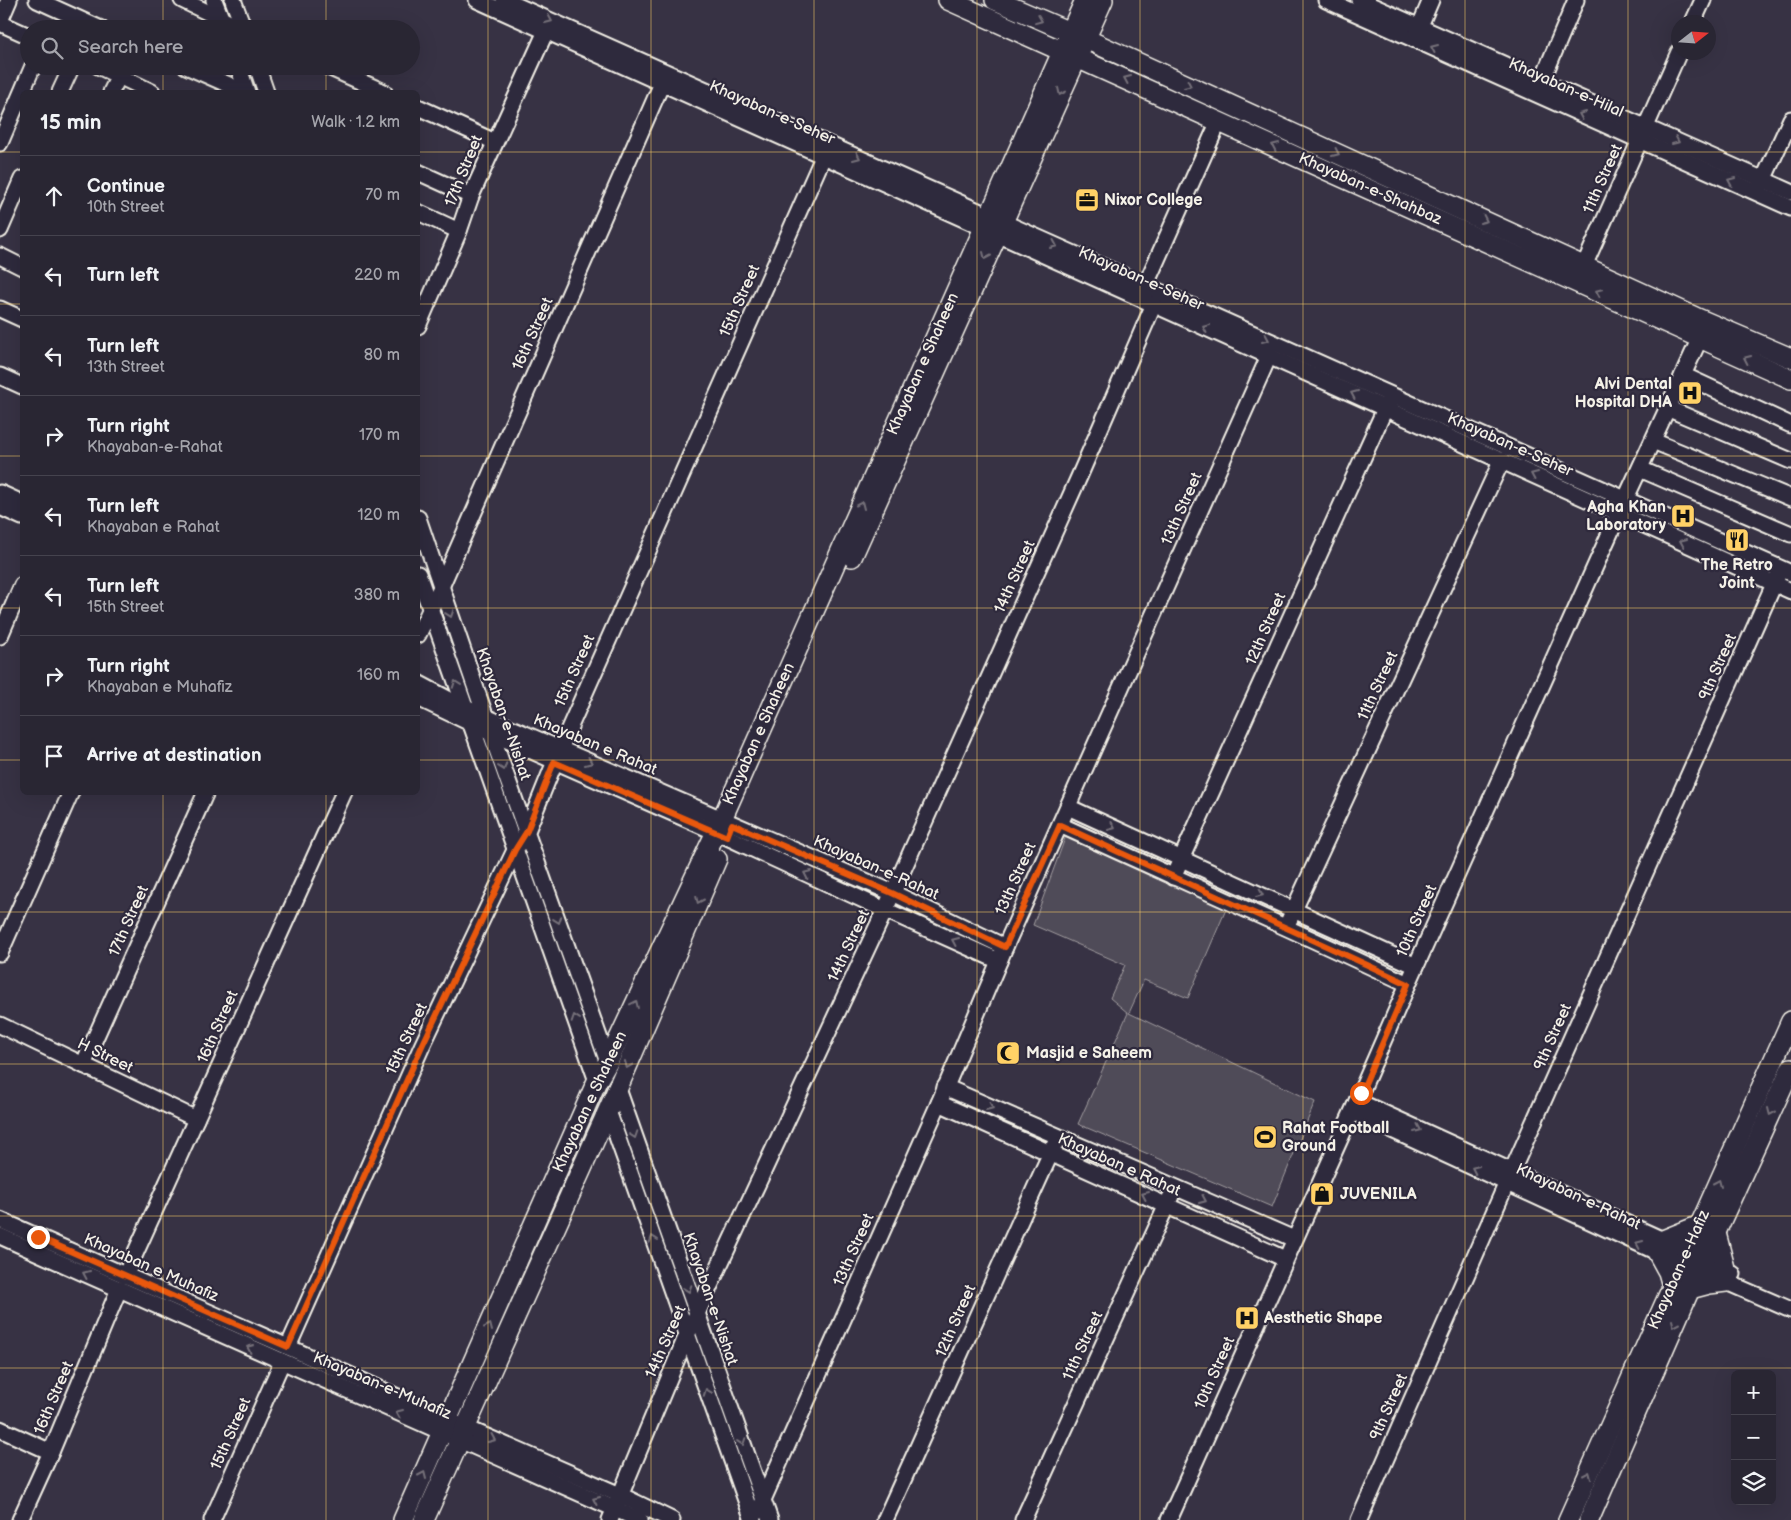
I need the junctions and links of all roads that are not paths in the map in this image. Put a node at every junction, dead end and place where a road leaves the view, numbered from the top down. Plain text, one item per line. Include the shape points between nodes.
1 (9, 0) edge
2 (37, 0) edge
3 (182, 0) edge
4 (214, 0) edge
5 (233, 0) edge
6 (477, 0) edge
7 (504, 0) edge
8 (948, 0) edge
9 (995, 0) edge
10 (1084, 0) edge
11 (1103, 0) edge
12 (1326, 0) edge
13 (1359, 0) edge
14 (1431, 0) edge
15 (1576, 0) edge
16 (1703, 0) edge
17 (1696, 15) edge
18 (82, 20) edge
19 (218, 20) edge
20 (222, 20) edge
21 (240, 20) edge
22 (0, 22) edge
23 (546, 31) junction
24 (20, 32) edge
25 (1416, 33) junction
26 (1078, 35) junction
27 (1069, 54) junction
28 (1675, 60) edge
29 (29, 75) edge
30 (68, 75) edge
31 (207, 75) edge
32 (241, 75) edge
33 (260, 75) edge
34 (346, 75) edge
35 (119, 76) joint
36 (664, 78) junction
37 (1539, 87) junction
38 (23, 90) edge
39 (61, 90) edge
40 (112, 90) edge
41 (144, 90) edge
42 (241, 90) edge
43 (245, 90) edge
44 (265, 90) edge
45 (380, 90) edge
46 (20, 96) edge
47 (420, 108) edge
48 (1791, 119) edge
49 (1219, 121) junction
50 (1643, 134) junction
51 (495, 142) junction
52 (0, 143) edge
53 (826, 150) junction
54 (420, 173) edge
55 (20, 184) edge
56 (1761, 186) junction
57 (1791, 192) edge
58 (471, 196) junction
59 (1791, 208) edge
60 (420, 213) edge
61 (993, 225) junction
62 (0, 230) edge
63 (459, 231) junction
64 (0, 256) edge
65 (20, 265) edge
66 (1584, 266) junction
67 (1143, 292) junction
68 (1154, 304) junction
69 (0, 309) edge
70 (20, 318) edge
71 (420, 321) edge
72 (1700, 338) junction
73 (1269, 356) junction
74 (1791, 358) edge
75 (1683, 375) junction
76 (0, 376) edge
77 (1791, 379) edge
78 (20, 385) edge
79 (1388, 402) junction
80 (1668, 408) junction
81 (1791, 425) edge
82 (1653, 441) junction
83 (1502, 460) junction
84 (1791, 461) edge
85 (1640, 469) junction
86 (0, 493) edge
87 (1791, 498) edge
88 (1626, 499) junction
89 (20, 502) edge
90 (0, 507) edge
91 (1619, 513) junction
92 (20, 516) edge
93 (420, 524) edge
94 (1791, 534) edge
95 (1786, 571) edge
96 (420, 580) edge
97 (1786, 586) edge
98 (441, 587) junction
99 (20, 589) edge
100 (430, 610) junction
101 (420, 631) edge
102 (0, 636) edge
103 (420, 684) edge
104 (420, 699) edge
105 (468, 715) junction
106 (485, 716) junction
107 (491, 733) junction
108 (557, 755) junction
109 (70, 795) edge
110 (205, 795) edge
111 (343, 795) edge
112 (1068, 807) junction
113 (1060, 825) junction
114 (724, 828) junction
115 (527, 831) junction
116 (515, 850) junction
117 (1182, 858) junction
118 (1173, 878) junction
119 (892, 893) junction
120 (1294, 909) junction
121 (885, 910) junction
122 (1286, 926) junction
123 (0, 954) edge
124 (1002, 954) junction
125 (1416, 966) junction
126 (1408, 984) junction
127 (1791, 1021) edge
128 (0, 1025) edge
129 (608, 1062) junction
130 (83, 1065) junction
131 (1791, 1068) edge
132 (597, 1081) junction
133 (945, 1087) junction
134 (618, 1090) junction
135 (939, 1103) junction
136 (1355, 1107) junction
137 (608, 1111) junction
138 (196, 1119) junction
139 (1058, 1136) junction
140 (1052, 1153) junction
141 (1509, 1177) junction
142 (1175, 1187) junction
143 (1167, 1205) junction
144 (0, 1220) edge
145 (1708, 1229) junction
146 (0, 1236) edge
147 (1294, 1239) junction
148 (35, 1244) junction
149 (1660, 1246) junction
150 (1285, 1259) junction
151 (1694, 1262) junction
152 (1726, 1277) junction
153 (122, 1282) junction
154 (1681, 1288) junction
155 (1791, 1300) edge
156 (1791, 1310) edge
157 (697, 1314) junction
158 (199, 1317) junction
159 (687, 1335) junction
160 (288, 1347) junction
161 (282, 1362) junction
162 (445, 1426) junction
163 (0, 1429) edge
164 (463, 1433) junction
165 (51, 1452) junction
166 (763, 1500) junction
167 (615, 1508) edge
168 (20, 1520) edge
169 (212, 1520) edge
170 (404, 1520) edge
171 (424, 1520) edge
172 (640, 1520) edge
173 (672, 1520) edge
174 (752, 1520) edge
175 (770, 1520) edge
176 (885, 1520) edge
177 (1023, 1520) edge
178 (1169, 1520) edge
179 (1359, 1520) edge
180 (1568, 1520) edge
181 (1589, 1520) edge

1 - 22 street
2 - 18 street
3 - 19 street
4 - 20 street
5 - 21 street
6 - 23 street, Khayaban-e-Seher
7 -> 36 street, Khayaban-e-Seher
8 - 27 main road, Khayaban-e-Shahbaz
9 -> 26 main road, Khayaban-e-Shahbaz
10 - 26 main road, Khayaban e Shaheen
11 - 26 main road, Khayaban e Shaheen
12 - 25 street, Khayaban-e-Hilal
13 - 25 street
14 - 25 street
15 - 37 street
16 - 17 street
22 - 24 street
23 - 36 street, Khayaban-e-Seher
23 - 51 street, 17th Street
25 - 37 street, Khayaban-e-Hilal
26 - 27 main road, Khayaban e Shaheen
26 -> 66 main road, Khayaban-e-Shahbaz
49 -> 27 main road, Khayaban-e-Shahbaz
27 - 61 main road, Khayaban e Shaheen
28 - 50 street, 11th Street
29 - 38 street
30 - 39 street
31 - 42 street
32 - 43 street
33 - 44 street
34 - 45 street
35 - 40 street
35 - 41 street
36 - 53 street, Khayaban-e-Seher
36 - 98 street, 16th Street
37 - 50 street, Khayaban-e-Hilal
46 - 52 street
47 - 51 street
48 - 56 street
49 - 67 street
72 -> 49 main road, Khayaban-e-Shahbaz
50 - 56 street, Khayaban-e-Hilal
50 - 66 street, 11th Street
51 - 58 street, 17th Street
53 - 61 street, Khayaban-e-Seher
53 - 108 street, 15th Street
54 - 58 street
55 - 62 street
56 - 57 street
56 - 59 street
58 - 63 street, 17th Street
60 - 63 street
61 - 67 street, Khayaban-e-Seher
61 - 114 main road, Khayaban e Shaheen
63 - 71 street, 17th Street
64 - 65 street
66 - 74 main road, Khayaban-e-Shahbaz
67 - 68 street, Khayaban-e-Seher
67 -> 79 street, Khayaban-e-Seher
73 -> 68 street, Khayaban-e-Seher
68 - 119 street, 14th Street
69 - 70 street
72 - 75 street, 10th Street
77 -> 72 main road, Khayaban-e-Shahbaz
79 -> 73 street, Khayaban-e-Seher
73 - 112 street, 13th Street
75 - 80 street, 10th Street
75 - 81 street
76 - 78 street
79 - 83 street, Khayaban-e-Seher
79 - 88 street, Khayaban-e-Seher
79 - 117 street, 12th Street
80 - 82 street, 10th Street
80 - 84 street
82 - 85 street, 10th Street
82 - 87 street
91 -> 83 street, Khayaban-e-Seher
83 - 120 street, 11th Street
85 - 88 street, 10th Street
85 - 94 street
86 - 89 street
88 - 91 street, 10th Street
88 - 95 street, Khayaban-e-Seher
90 - 92 street
97 -> 91 street, Khayaban-e-Seher
91 - 125 street, 10th Street
93 - 98 street, Khayaban-e-Nishat
95 - 97 street, 9th Street
96 - 100 street, Khayaban-e-Nishat
97 - 141 street, 9th Street
98 - 100 street, 16th Street
98 -> 106 street, Khayaban-e-Nishat
99 - 102 street
100 - 101 street, 16th Street
105 -> 100 street, Khayaban-e-Nishat
103 - 105 street, Khayaban e Rahat
104 - 105 street, Khayaban e Rahat
105 - 106 street, Khayaban e Rahat
105 - 107 street, Khayaban e Rahat
105 - 116 street, Khayaban-e-Nishat
106 - 107 street, Khayaban-e-Nishat
106 - 108 street, Khayaban e Rahat
107 - 108 street, Khayaban e Rahat
107 -> 115 street, Khayaban-e-Nishat
108 - 114 street, Khayaban e Rahat
108 - 115 street, 15th Street
109 - 123 street
110 - 130 street, 17th Street
111 - 138 street, 16th Street
112 - 113 street, 13th Street
112 -> 117 street
113 - 118 street
113 - 124 street, 13th Street
114 - 119 street, Khayaban-e-Rahat
121 -> 114 street, Khayaban-e-Rahat
129 -> 114 main road, Khayaban e Shaheen
114 -> 134 main road, Khayaban e Shaheen
115 - 116 street, 15th Street
115 -> 129 street, Khayaban-e-Nishat
132 -> 116 street, Khayaban-e-Nishat
116 - 160 street, 15th Street via 422,1046
117 - 118 street, 12th Street
117 -> 120 street
118 - 122 street
119 - 121 street, 14th Street
119 - 124 street, Khayaban-e-Rahat
120 - 122 street, 11th Street
120 - 125 street
124 -> 121 street, Khayaban-e-Rahat
121 - 157 street, 14th Street
122 - 126 street
124 - 133 street, 13th Street
125 - 126 street, 10th Street
126 - 136 street, 10th Street
145 -> 127 main road, Khayaban-e-Hafiz
128 - 130 street, H Street
129 - 132 main road, Khayaban e Shaheen
130 - 138 street, H Street
131 -> 145 main road, Khayaban-e-Hafiz
162 -> 132 main road, Khayaban e Shaheen
133 - 135 street, 13th Street
133 -> 139 street
134 - 137 main road, Khayaban e Shaheen
134 -> 157 street, Khayaban-e-Nishat
135 - 140 street, Khayaban e Rahat
135 - 166 street, 13th Street
136 - 141 street, Khayaban-e-Rahat
136 - 147 street, 10th Street
159 -> 137 street, Khayaban-e-Nishat
137 - 164 main road, Khayaban e Shaheen
138 - 153 street, 16th Street
139 - 140 street, 12th Street
139 - 142 street
143 -> 140 street, Khayaban e Rahat
140 - 176 street, 12th Street
141 - 149 street, Khayaban-e-Rahat
141 - 179 street, 9th Street
142 - 143 street, 11th Street
142 -> 147 street
143 - 150 street, Khayaban e Rahat
143 - 177 street, 11th Street
144 - 148 street
145 - 149 main road via 1682,1234
145 - 151 main road, Khayaban-e-Hafiz
145 - 152 main road
146 - 148 street, Khayaban-e-Muhafiz
147 - 150 street, 10th Street
148 - 153 street, Khayaban-e-Muhafiz
149 - 151 street, Khayaban-e-Rahat
149 - 154 main road via 1668,1272
150 - 178 street, 10th Street
151 - 152 street, Khayaban-e-Rahat
151 - 154 main road, Khayaban-e-Hafiz
152 - 154 main road via 1709,1284
152 - 155 street, Khayaban-e-Rahat
152 - 156 street, Khayaban-e-Rahat
153 - 158 street, Khayaban-e-Muhafiz
153 - 165 street, 16th Street
180 -> 154 main road, Khayaban-e-Hafiz
154 -> 181 main road, Khayaban-e-Hafiz
157 - 159 street, 14th Street
157 -> 166 street, Khayaban-e-Nishat
158 - 160 street, Khayaban e Muhafiz
161 -> 158 street, Khayaban-e-Muhafiz
159 - 167 street, 14th Street
174 -> 159 street, Khayaban-e-Nishat
160 - 162 street, Khayaban-e-Muhafiz
162 -> 161 street, Khayaban-e-Muhafiz
161 - 169 street, 15th Street
162 - 164 street, Khayaban-e-Muhafiz
170 -> 162 main road, Khayaban e Shaheen
163 - 165 street
164 - 167 street, Khayaban-e-Muhafiz
164 - 171 main road, Khayaban e Shaheen
165 - 168 street, 16th Street
166 - 174 street, 13th Street
166 - 175 street, Khayaban-e-Nishat
167 - 172 street, Khayaban-e-Muhafiz
167 - 173 street, Khayaban-e-Muhafiz

